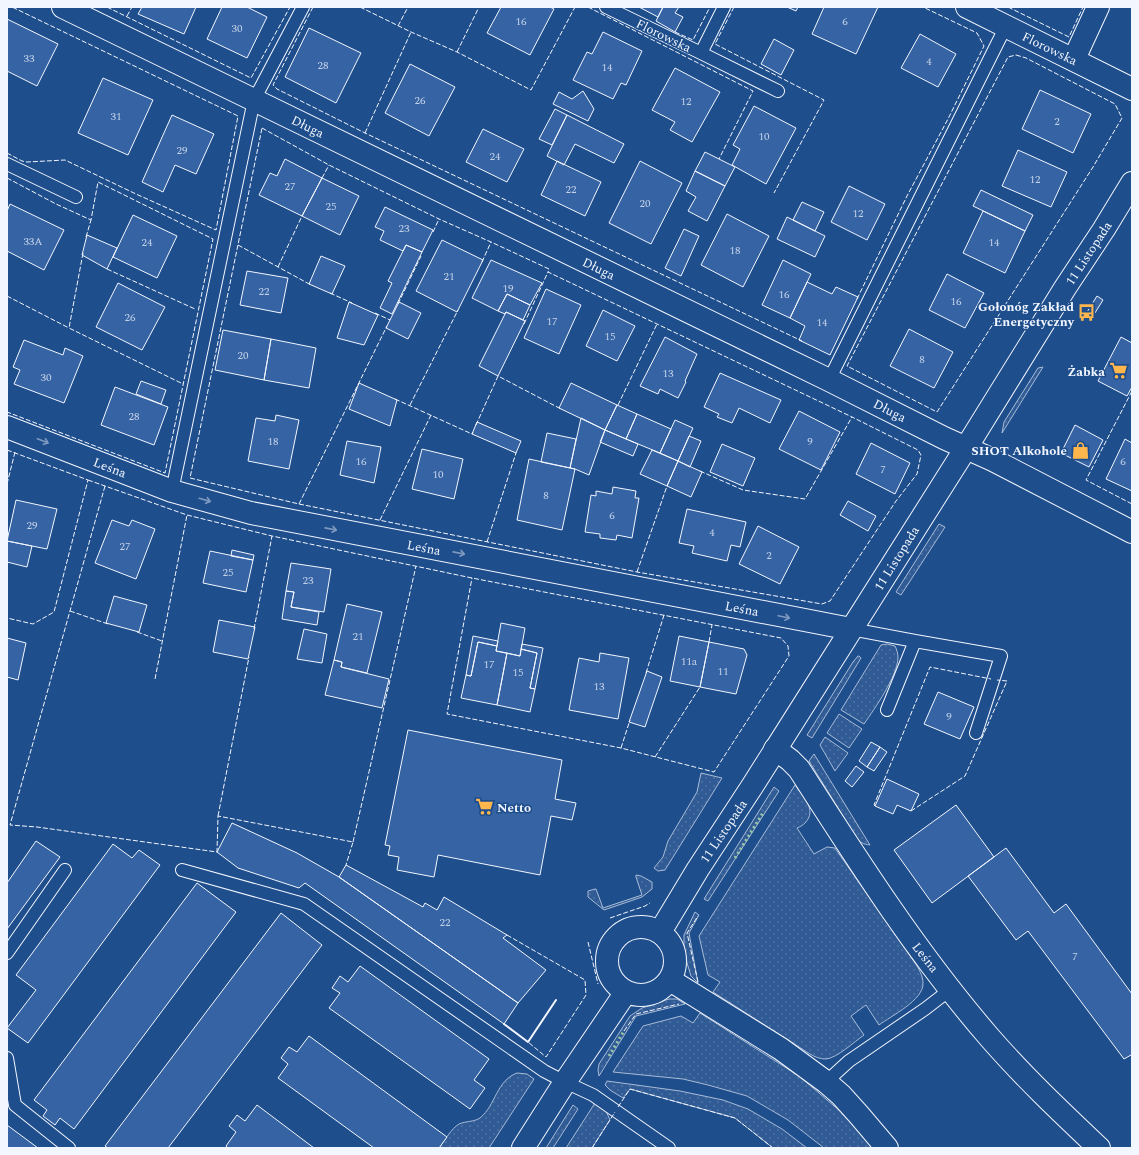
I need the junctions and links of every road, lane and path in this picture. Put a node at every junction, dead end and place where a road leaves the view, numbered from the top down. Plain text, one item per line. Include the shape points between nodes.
1 (64, 7) edge
2 (303, 7) edge
3 (606, 7) edge
4 (724, 7) edge
5 (967, 7) edge
6 (1098, 7) edge
7 (1006, 26) junction
8 (701, 53) junction
9 (1074, 60) junction
10 (1132, 89) edge
11 (778, 91) dead end
12 (254, 100) junction
13 (7, 164) edge
14 (1132, 183) edge
15 (76, 198) dead end
16 (829, 380) junction
17 (7, 427) edge
18 (966, 448) junction
19 (172, 491) junction
20 (1132, 532) edge
21 (851, 629) junction
22 (915, 641) junction
23 (887, 710) dead end
24 (976, 733) dead end
25 (776, 750) junction
26 (65, 870) dead end
27 (182, 870) dead end
28 (660, 932) junction
29 (7, 953) edge
30 (670, 980) junction
31 (951, 989) junction
32 (626, 992) junction
33 (7, 1058) edge
34 (565, 1082) junction
35 (826, 1082) junction
36 (69, 1148) edge
37 (523, 1148) edge
38 (668, 1148) edge
39 (887, 1148) edge
40 (1099, 1148) edge

1 - 12 street, Długa
2 - 12 lane
3 - 8 lane, Florowska
4 - 8 lane, Florowska
5 - 7 street, Florowska
6 - 9 street
7 - 9 street, Florowska
7 - 16 lane
8 - 11 lane, Florowska
9 - 10 street, Florowska
12 - 16 street, Długa
12 - 19 lane
13 - 15 lane
14 - 18 street, 11 Listopada
16 - 18 street, Długa
17 -> 19 street, Leśna
18 - 20 street, Długa
18 - 21 street, 11 Listopada
19 -> 21 street, Leśna via 251,513
21 - 22 lane
21 - 25 street, 11 Listopada
22 - 23 lane
22 - 24 lane via 1001,656
25 - 28 street, 11 Listopada
25 - 31 street, Leśna via 799,768 856,859
26 - 29 lane
27 - 34 lane via 304,904 544,1071
28 - 30 street via 668,940 676,959
28 - 32 street via 634,928 622,933 613,943 608,953 607,965 610,976
30 - 32 street via 655,993 636,995
30 - 35 street via 781,1049
31 - 35 lane via 849,1061
31 - 40 street, Leśna via 1017,1068
32 - 34 street
33 - 36 lane via 16,1105
34 - 37 street
34 - 38 lane via 593,1095
35 - 39 street via 841,1095

